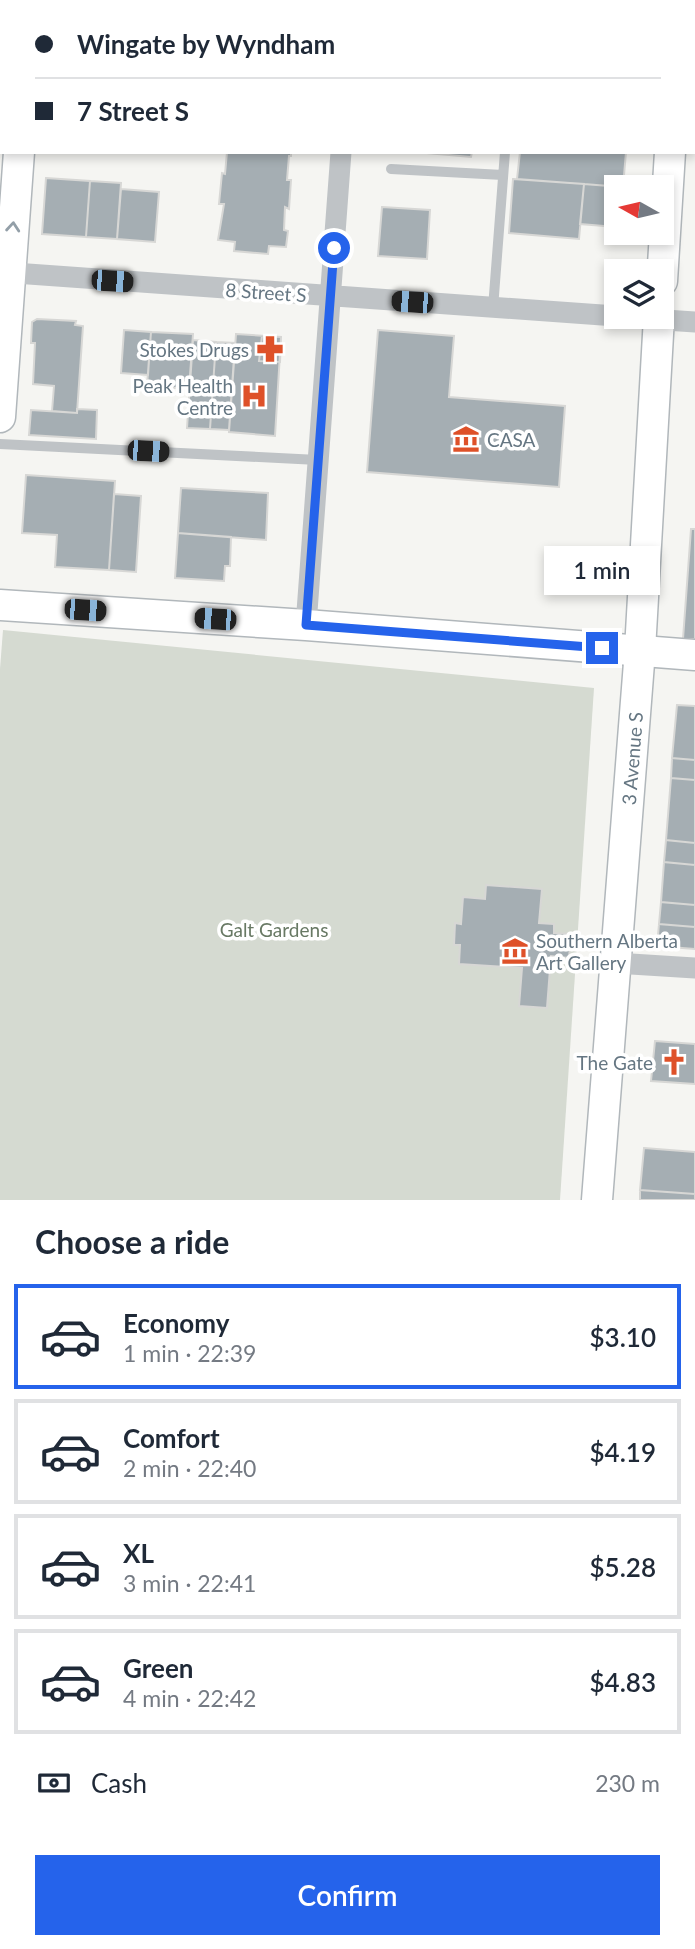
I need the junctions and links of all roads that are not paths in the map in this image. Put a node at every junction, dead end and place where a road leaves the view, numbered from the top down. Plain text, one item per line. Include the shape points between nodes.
1 (19, 154) edge
2 (341, 154) edge
3 (505, 154) edge
4 (670, 154) edge
5 (391, 169) dead end
6 (503, 175) junction
7 (663, 259) edge
8 (5, 272) edge
9 (330, 296) junction
10 (493, 308) junction
11 (604, 315) edge
12 (674, 320) edge
13 (695, 322) edge
14 (658, 329) edge
15 (0, 417) edge
16 (0, 444) edge
17 (318, 460) junction
18 (0, 605) edge
19 (306, 625) junction
20 (639, 650) junction
21 (695, 655) edge
22 (615, 963) junction
23 (695, 968) edge
24 (597, 1200) edge

8 -> 1 main road
2 - 9 street
3 - 6 lane
4 - 7 main road
5 - 6 lane
6 - 10 lane
8 - 9 street, 8 Street S
8 - 15 main road
9 - 10 street, 8 Street S
9 - 17 street
10 - 11 street, 8 Street S
12 - 13 street
14 - 20 main road, 3 Avenue S
16 - 17 lane
17 - 19 street
18 - 19 main road
19 - 20 main road
20 - 21 main road
20 - 22 main road, 3 Avenue S
22 - 23 street
22 - 24 main road, 3 Avenue S

